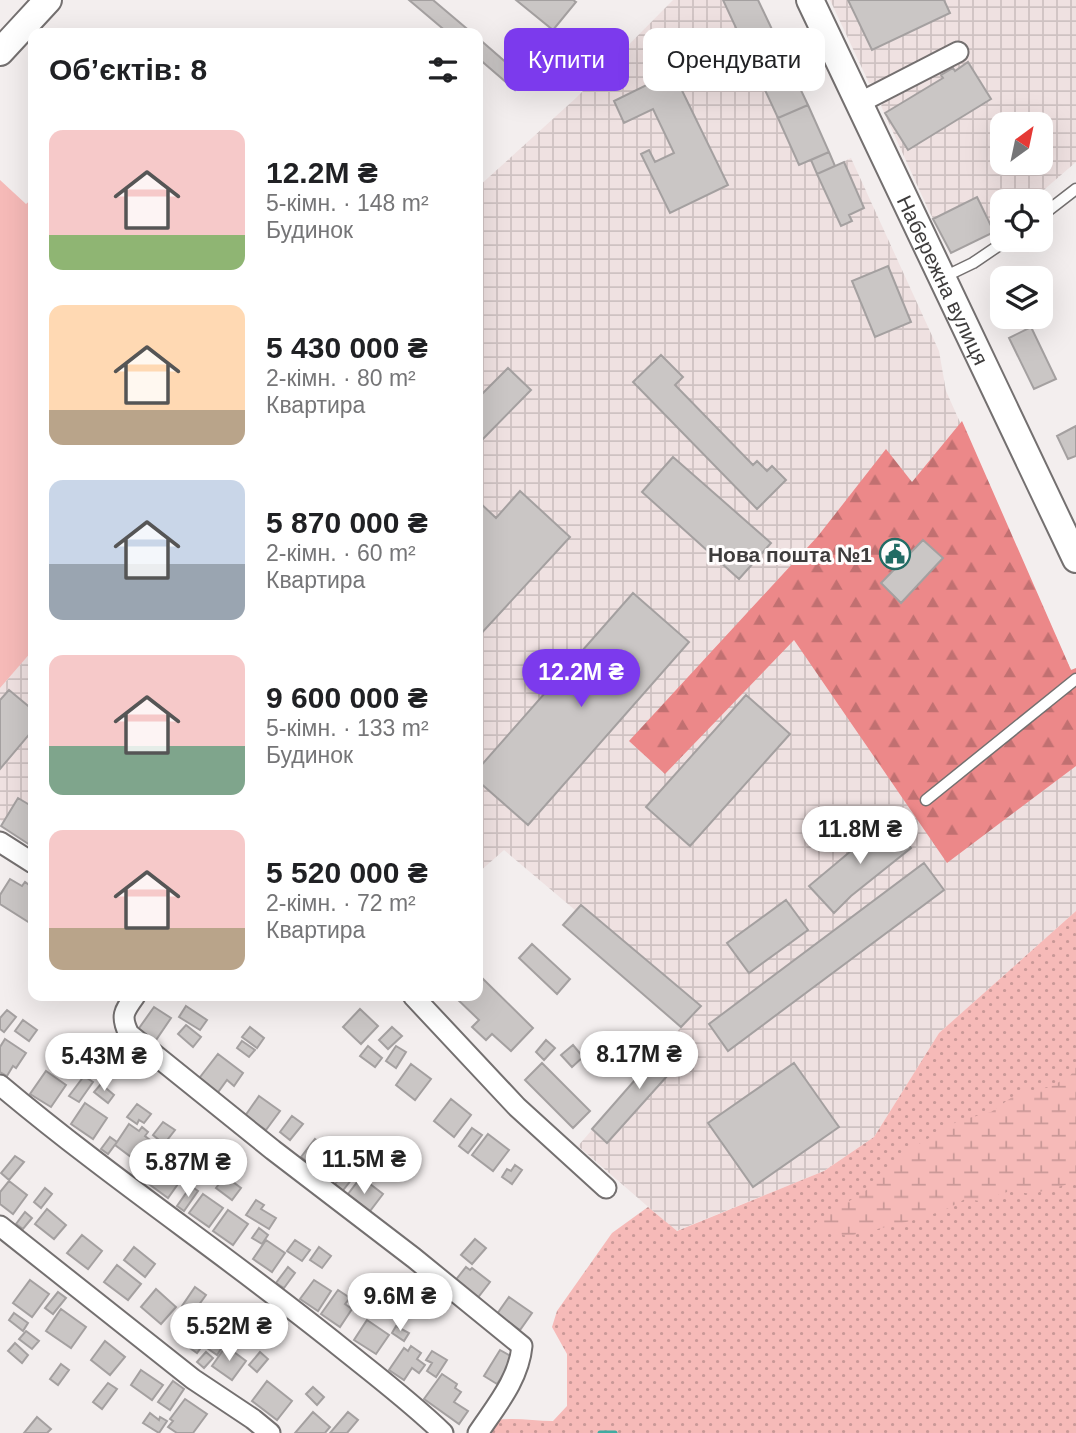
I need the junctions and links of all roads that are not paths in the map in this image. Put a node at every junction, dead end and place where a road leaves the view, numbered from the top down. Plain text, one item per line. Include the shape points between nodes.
1 (48, 0) edge
2 (810, 0) edge
3 (0, 52) edge
4 (958, 52) dead end
5 (859, 103) junction
6 (1076, 189) edge
7 (1053, 207) edge
8 (990, 252) edge
9 (942, 278) junction
10 (1076, 559) edge
11 (1076, 679) edge
12 (926, 800) dead end
13 (0, 842) edge
14 (28, 860) edge
15 (132, 1001) edge
16 (417, 1001) edge
17 (0, 1085) edge
18 (606, 1188) dead end
19 (0, 1226) edge
20 (270, 1433) edge
21 (443, 1433) edge
22 (478, 1433) edge

1 - 3 main road
2 - 5 main road, Набережна вулиця
4 - 5 street
5 - 9 main road, Набережна вулиця
6 - 7 lane
8 - 9 lane
9 - 10 main road, Набережна вулиця
11 - 12 lane
13 - 14 street
15 - 22 street via 123,1016 129,1034 522,1346 514,1377
16 - 18 street via 516,1107
17 - 21 street via 61,1136 266,1287
19 - 20 street via 193,1379

